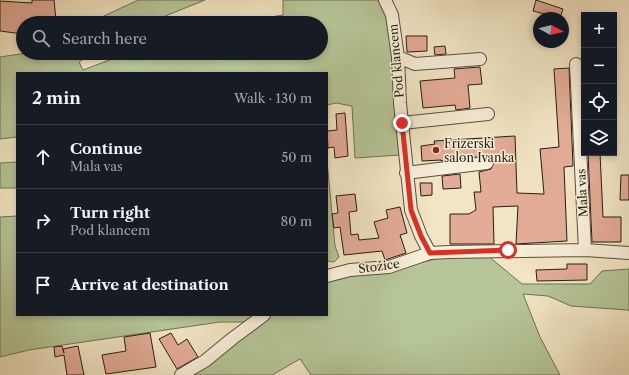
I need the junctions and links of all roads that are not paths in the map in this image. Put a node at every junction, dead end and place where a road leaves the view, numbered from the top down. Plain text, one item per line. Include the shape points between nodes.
1 (385, 0) edge
2 (398, 57) junction
3 (480, 59) dead end
4 (576, 64) dead end
5 (488, 114) dead end
6 (402, 123) junction
7 (487, 163) dead end
8 (406, 173) junction
9 (585, 250) junction
10 (430, 253) junction
11 (629, 253) edge
12 (328, 276) edge
13 (263, 316) edge
14 (181, 375) edge

1 - 2 street, Pod klancem via 392,15
2 - 3 street via 415,64
2 - 6 street, Pod klancem
4 - 9 street, Mala vas
5 - 6 street
6 - 8 street, Pod klancem
7 - 8 street
8 - 10 street, Pod klancem via 411,210
9 - 10 street
9 - 11 street
10 - 12 street, Stožice via 389,266 350,270
13 - 14 street via 205,361

